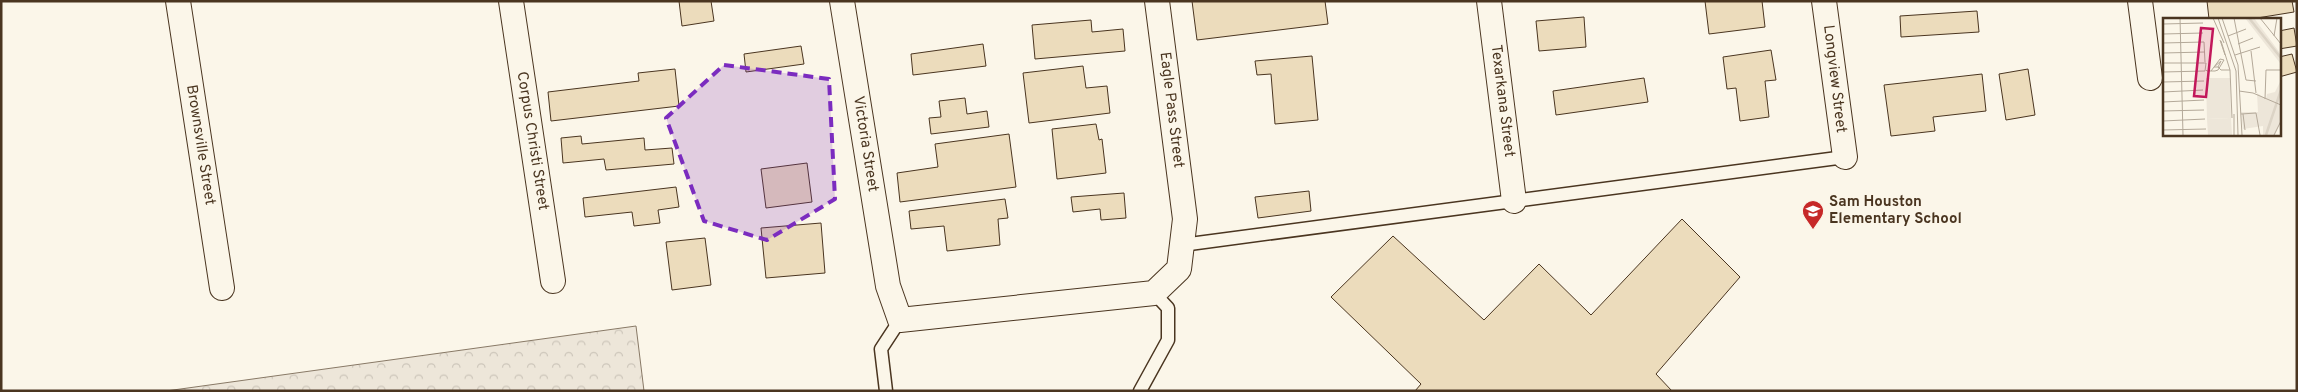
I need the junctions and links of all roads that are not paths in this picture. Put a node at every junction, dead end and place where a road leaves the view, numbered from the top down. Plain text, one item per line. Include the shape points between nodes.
1 (178, 1) edge
2 (511, 1) edge
3 (842, 1) edge
4 (1157, 1) edge
5 (1489, 1) edge
6 (1824, 1) edge
7 (2140, 1) edge
8 (2150, 78) dead end
9 (1844, 157) joint
10 (1514, 201) junction
11 (1182, 245) junction
12 (553, 281) dead end
13 (222, 288) dead end
14 (1154, 293) junction
15 (900, 320) junction
16 (886, 391) edge
17 (1140, 391) edge

1 - 13 street, Brownsville Street
2 - 12 street, Corpus Christi Street
3 - 15 street, Victoria Street via 888,286
4 - 11 street, Eagle Pass Street via 1185,219
5 - 10 street, Texarkana Street
6 - 9 street, Longview Street
7 - 8 street
9 - 10 lane
10 - 11 lane
11 - 14 street, Eagle Pass Street via 1179,269
14 - 15 street
14 - 17 lane via 1168,308 1168,340
15 - 16 lane via 881,349

